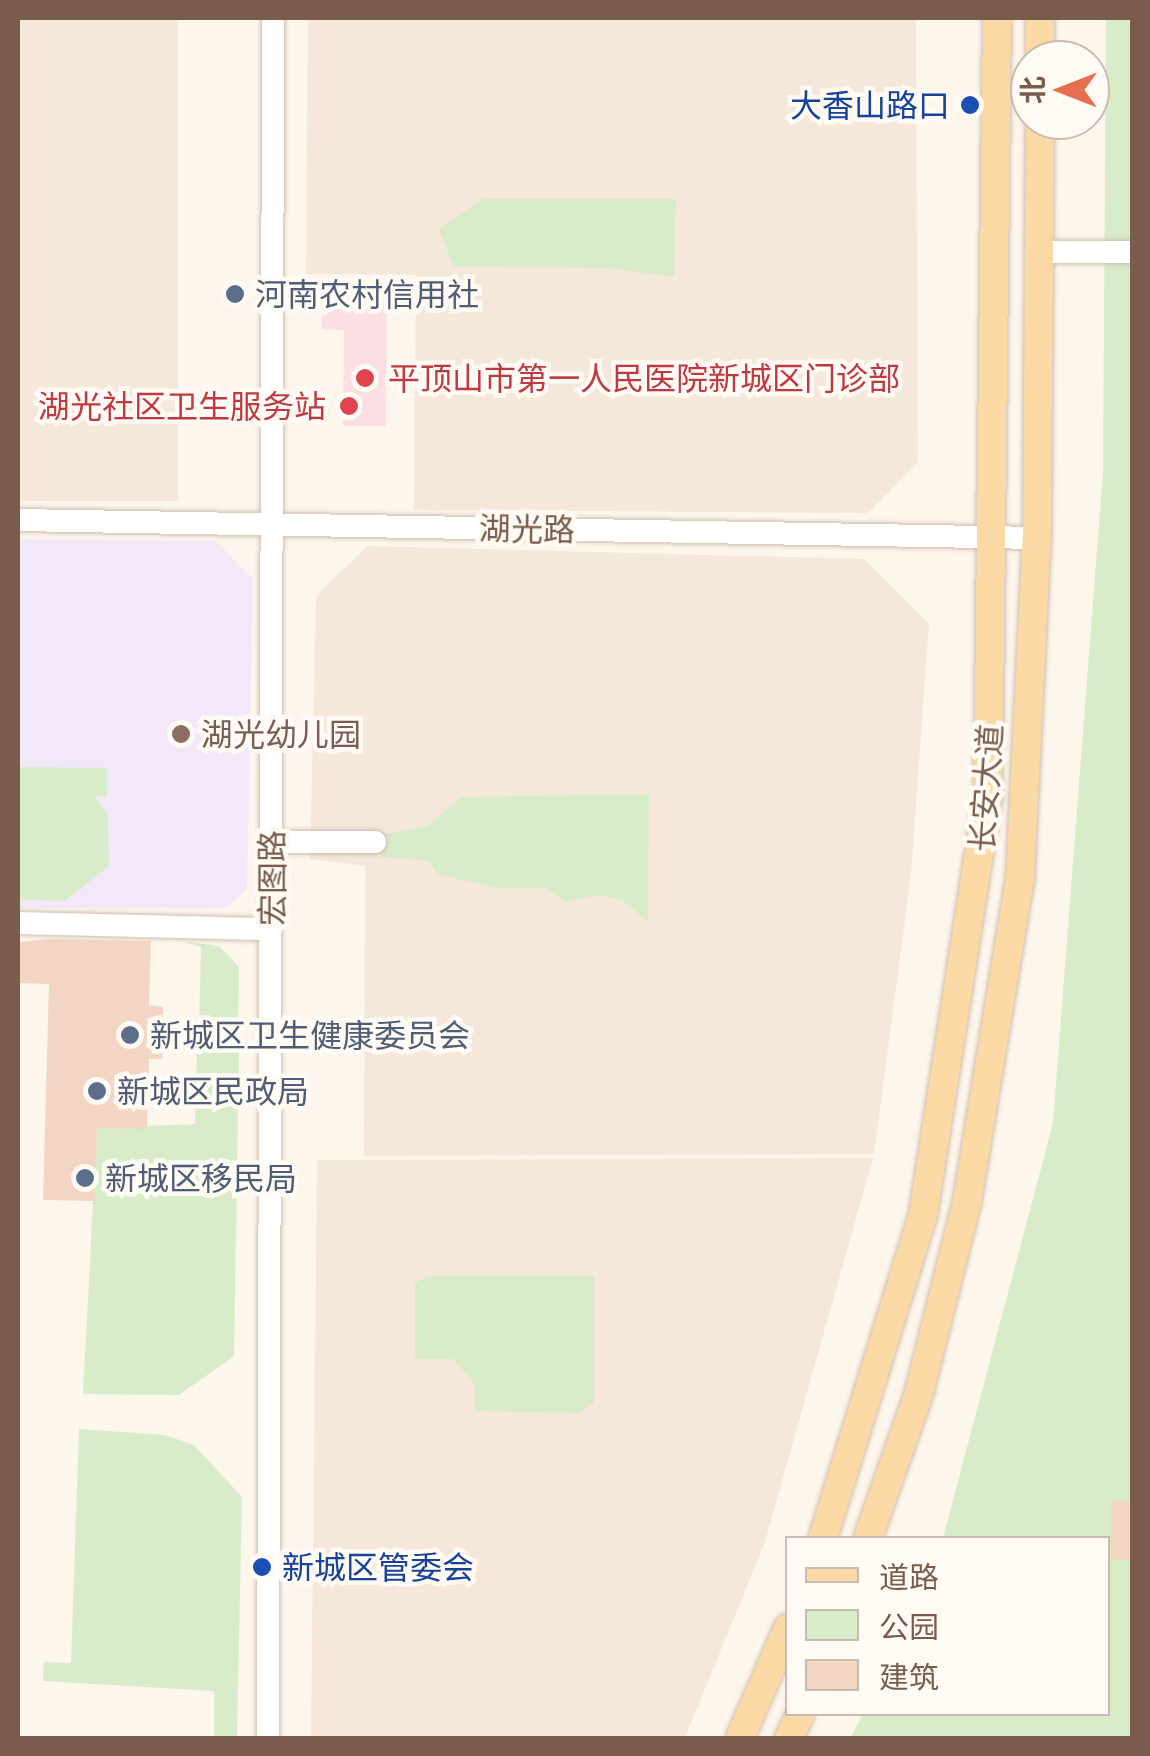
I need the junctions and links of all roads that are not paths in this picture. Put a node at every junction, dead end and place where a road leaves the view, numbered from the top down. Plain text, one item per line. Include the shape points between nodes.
1 (274, 18) edge
2 (997, 18) edge
3 (1040, 140) edge
4 (1038, 252) junction
5 (1132, 252) edge
6 (18, 520) edge
7 (274, 525) junction
8 (997, 538) junction
9 (1037, 538) junction
10 (272, 842) junction
11 (375, 842) dead end
12 (18, 923) edge
13 (271, 929) junction
14 (825, 1536) edge
15 (869, 1536) edge
16 (785, 1635) edge
17 (268, 1738) edge
18 (740, 1738) edge

1 - 7 street, 宏图路
2 - 8 main road, 长安大道
3 - 4 main road, 长安大道
4 - 5 street
4 - 9 main road, 长安大道
6 - 7 street, 湖光路
7 - 8 street, 湖光路
7 - 10 street, 宏图路
8 - 9 street, 湖光路
8 - 14 main road, 长安大道 via 988,796 952,1059 913,1252
9 - 15 main road, 长安大道 via 1022,861 998,1045 919,1393
10 - 11 street
10 - 13 street, 宏图路
12 - 13 street
13 - 17 street, 宏图路
16 - 18 main road

